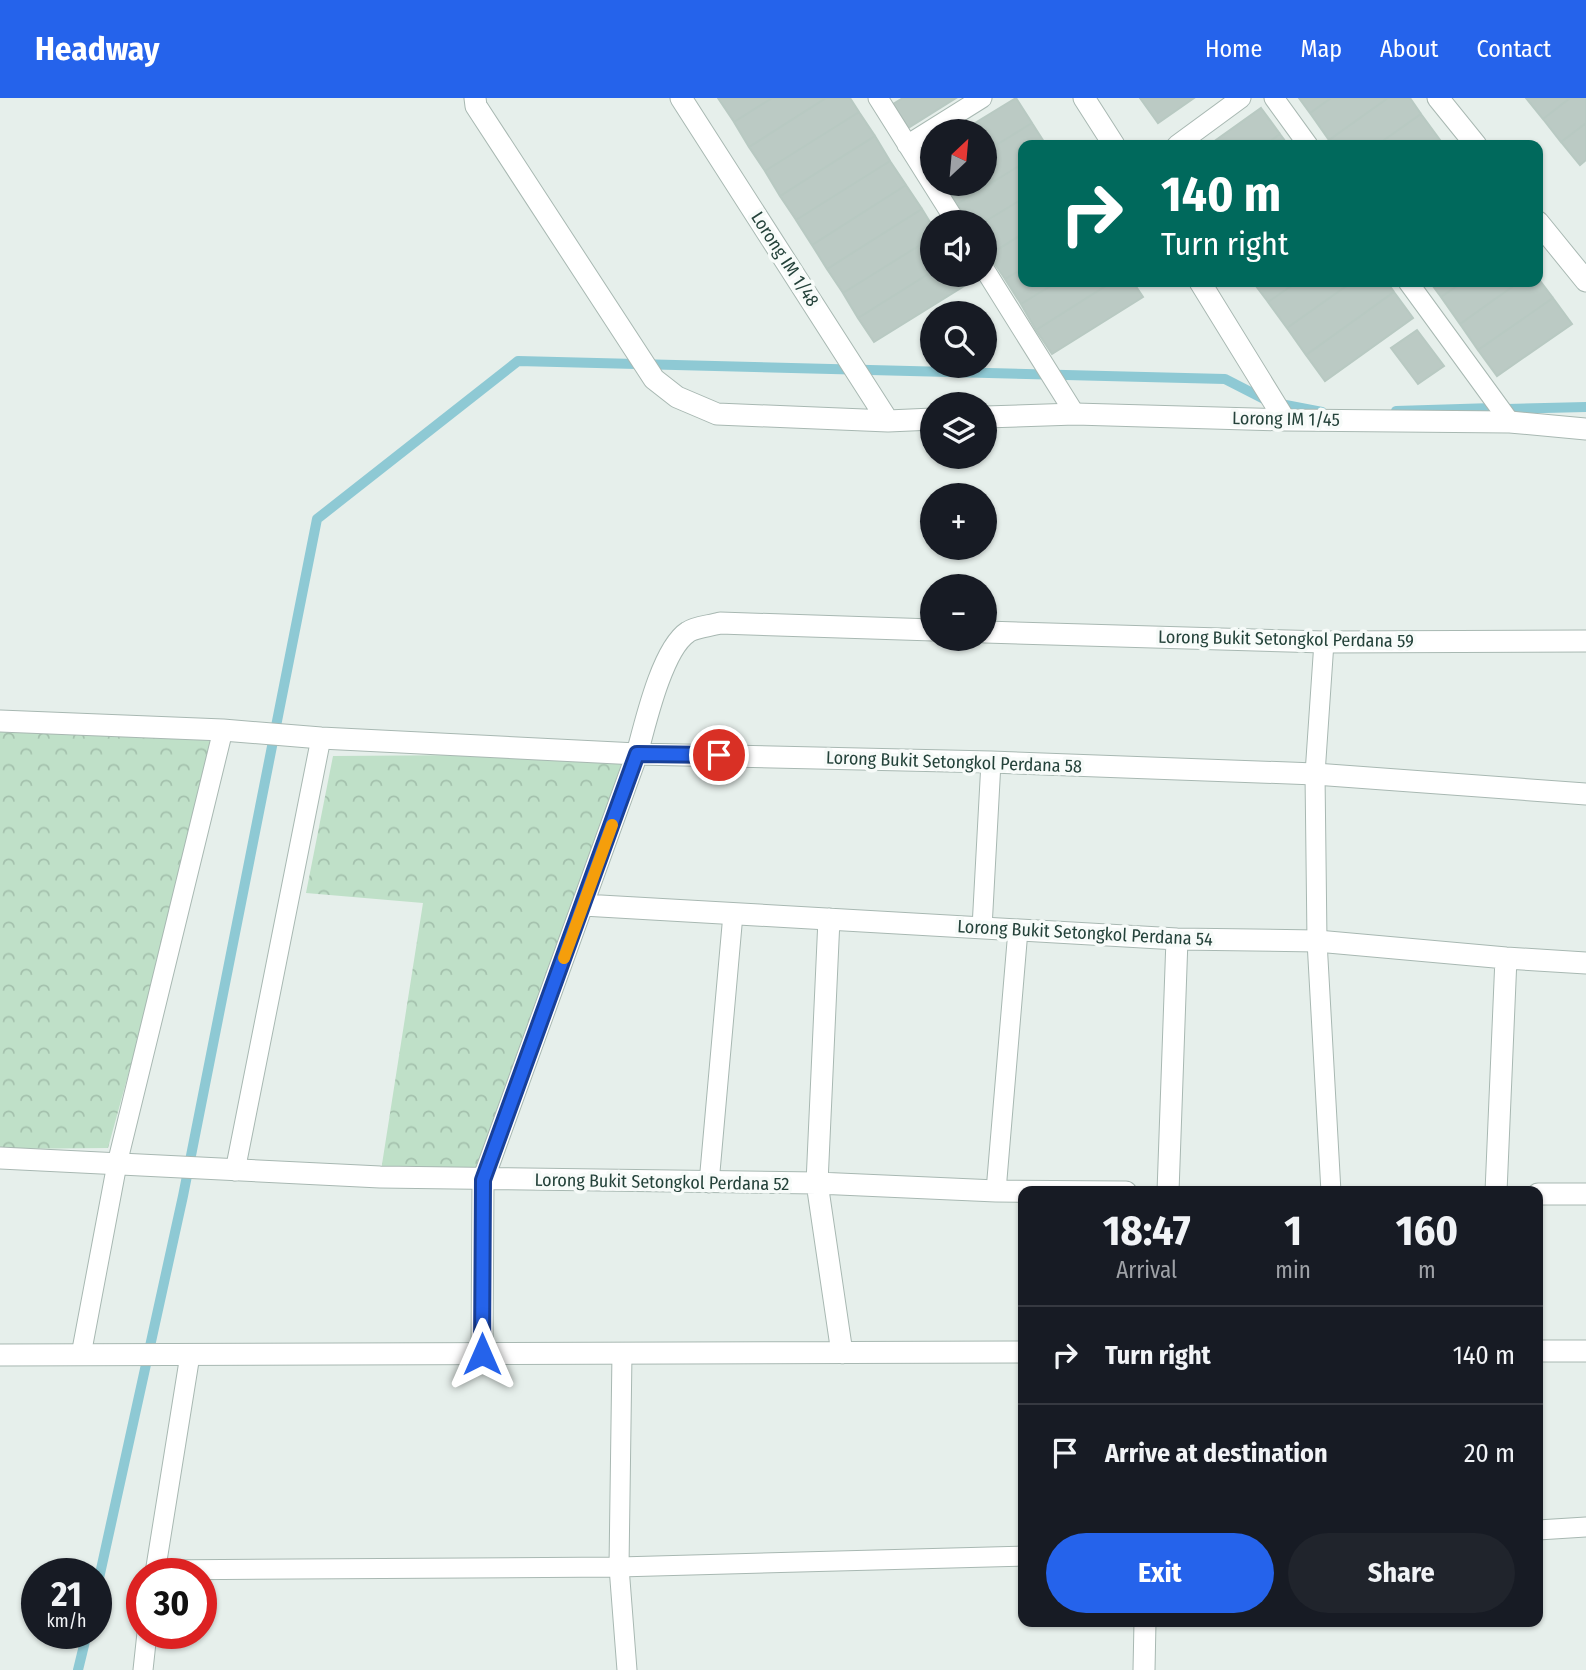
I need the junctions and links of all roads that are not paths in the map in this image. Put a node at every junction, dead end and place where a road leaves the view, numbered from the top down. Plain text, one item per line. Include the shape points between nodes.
1 (475, 98) edge
2 (681, 98) edge
3 (877, 98) edge
4 (982, 98) edge
5 (1084, 98) edge
6 (1241, 98) edge
7 (1274, 98) edge
8 (1437, 98) edge
9 (1111, 140) edge
10 (1184, 140) edge
11 (1304, 140) edge
12 (1472, 140) edge
13 (907, 145) junction
14 (948, 210) edge
15 (1543, 228) edge
16 (1586, 281) edge
17 (996, 287) edge
18 (1203, 287) edge
19 (1412, 287) edge
20 (1073, 410) junction
21 (997, 416) edge
22 (885, 417) junction
23 (920, 418) edge
24 (1285, 419) junction
25 (1510, 422) junction
26 (1586, 429) edge
27 (920, 630) edge
28 (997, 632) edge
29 (1586, 641) edge
30 (1324, 642) junction
31 (0, 721) edge
32 (223, 730) junction
33 (321, 738) junction
34 (637, 754) junction
35 (992, 762) junction
36 (1315, 774) junction
37 (1586, 794) edge
38 (583, 905) junction
39 (733, 914) junction
40 (829, 919) junction
41 (982, 928) junction
42 (1018, 930) junction
43 (1177, 939) junction
44 (1317, 941) junction
45 (1506, 958) junction
46 (1586, 962) edge
47 (0, 1158) edge
48 (117, 1164) junction
49 (235, 1171) junction
50 (483, 1180) junction
51 (709, 1182) junction
52 (817, 1183) junction
53 (1168, 1186) edge
54 (1331, 1186) edge
55 (1496, 1186) edge
56 (996, 1191) junction
57 (1018, 1191) edge
58 (1543, 1194) edge
59 (1586, 1194) edge
60 (1543, 1351) edge
61 (1586, 1351) edge
62 (1018, 1352) edge
63 (622, 1353) junction
64 (842, 1353) junction
65 (482, 1354) junction
66 (0, 1355) edge
67 (90, 1355) junction
68 (186, 1355) junction
69 (1586, 1527) edge
70 (1543, 1530) edge
71 (1018, 1556) edge
72 (157, 1558) edge
73 (619, 1567) junction
74 (217, 1571) edge
75 (1145, 1627) edge
76 (145, 1649) edge
77 (143, 1670) edge
78 (627, 1670) edge
79 (1144, 1670) edge

1 - 22 street via 654,379 677,397 717,414
2 - 22 street, Lorong IM 1/48
3 - 13 lane
4 - 13 lane
5 - 9 street
6 - 10 lane
7 - 11 lane
8 - 12 street
13 - 14 lane
15 - 16 street
17 - 20 lane
18 - 24 street
19 - 25 lane
20 - 21 street, Lorong IM 1/45
20 - 24 street, Lorong IM 1/45
22 - 23 street
24 - 25 street, Lorong IM 1/45
25 - 26 street, Lorong IM 1/45
27 - 34 street via 720,623 687,632 668,656
28 - 30 street, Lorong Bukit Setongkol Perdana 59
29 - 30 street, Lorong Bukit Setongkol Perdana 59
30 - 36 lane
31 - 32 street, Lorong Bukit Setongkol Perdana 58
32 - 33 street, Lorong Bukit Setongkol Perdana 58
32 - 48 lane
33 - 34 street, Lorong Bukit Setongkol Perdana 58
33 - 49 lane
34 - 35 street, Lorong Bukit Setongkol Perdana 58
34 - 38 street
35 - 36 street, Lorong Bukit Setongkol Perdana 58
35 - 41 lane
36 - 37 street, Lorong Bukit Setongkol Perdana 58
36 - 44 lane
38 - 39 street, Lorong Bukit Setongkol Perdana 54
38 - 50 street
39 - 40 street, Lorong Bukit Setongkol Perdana 54
39 - 51 lane
40 - 41 street, Lorong Bukit Setongkol Perdana 54
40 - 52 street
41 - 42 street, Lorong Bukit Setongkol Perdana 54
42 - 43 street, Lorong Bukit Setongkol Perdana 54
42 - 56 lane
43 - 44 street, Lorong Bukit Setongkol Perdana 54
43 - 53 street
44 - 45 street, Lorong Bukit Setongkol Perdana 54
44 - 54 lane
45 - 46 street, Lorong Bukit Setongkol Perdana 54
45 - 55 street
47 - 48 street, Lorong Bukit Setongkol Perdana 52
48 - 49 street, Lorong Bukit Setongkol Perdana 52
48 - 67 lane
49 - 50 street, Lorong Bukit Setongkol Perdana 52
50 - 51 street, Lorong Bukit Setongkol Perdana 52
50 - 65 street
51 - 52 street, Lorong Bukit Setongkol Perdana 52
52 - 56 street, Lorong Bukit Setongkol Perdana 52
52 - 64 street
56 - 57 street, Lorong Bukit Setongkol Perdana 52
58 - 59 street
60 - 61 street
62 - 64 street
63 - 64 street
63 - 65 street
63 - 73 lane
65 - 68 street
66 - 67 street
67 - 68 street
68 - 72 lane
69 - 70 lane
71 - 73 lane
73 - 74 lane
73 - 78 lane
75 - 79 street
76 - 77 lane

